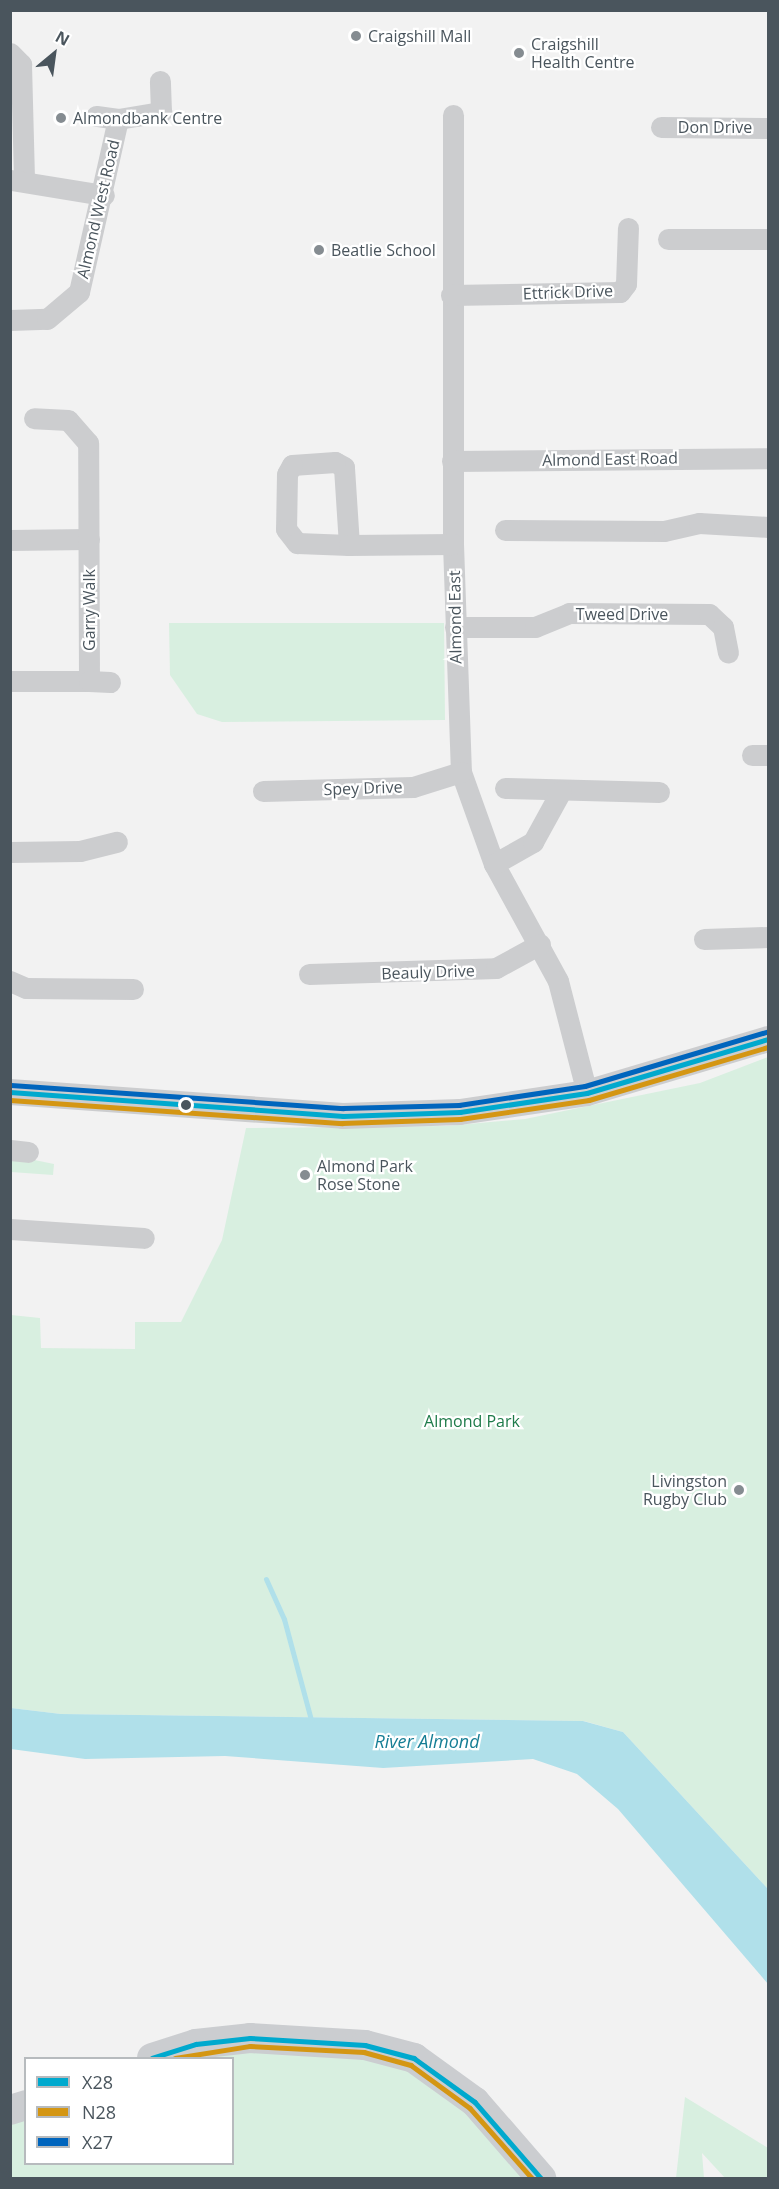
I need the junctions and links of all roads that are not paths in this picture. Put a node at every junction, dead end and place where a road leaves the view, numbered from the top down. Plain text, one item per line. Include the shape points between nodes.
1 (10, 53) edge
2 (160, 81) dead end
3 (453, 114) dead end
4 (96, 116) dead end
5 (118, 119) junction
6 (661, 127) dead end
7 (768, 128) edge
8 (17, 180) edge
9 (104, 195) junction
10 (628, 228) dead end
11 (668, 239) dead end
12 (768, 239) edge
13 (451, 295) junction
14 (10, 320) edge
15 (34, 418) dead end
16 (768, 458) edge
17 (452, 461) junction
18 (768, 527) edge
19 (505, 530) dead end
20 (89, 539) junction
21 (10, 540) edge
22 (453, 544) junction
23 (349, 545) junction
24 (455, 627) junction
25 (728, 653) dead end
26 (10, 681) edge
27 (461, 772) junction
28 (505, 788) dead end
29 (263, 791) dead end
30 (561, 791) junction
31 (659, 792) dead end
32 (117, 842) dead end
33 (10, 852) edge
34 (494, 864) junction
35 (768, 937) edge
36 (704, 939) dead end
37 (540, 944) junction
38 (309, 974) dead end
39 (10, 981) edge
40 (133, 989) dead end
41 (768, 1039) edge
42 (10, 1092) edge
43 (587, 1093) junction
44 (10, 1229) edge
45 (144, 1238) dead end
46 (155, 2057) edge
47 (540, 2178) edge

1 - 8 street via 21,64
2 - 5 street, Almond West Road via 161,112
3 - 13 street, Almond East
4 - 5 street, Almond West Road
5 - 9 street, Almond West Road
6 - 7 street, Don Drive
8 - 9 street
9 - 14 street, Almond West Road via 79,292 47,319
10 - 13 street, Ettrick Drive via 626,284 620,292
11 - 12 street
13 - 17 street, Almond East
15 - 20 street, Garry Walk via 68,420 88,443
16 - 17 street, Almond East Road
17 - 22 street, Almond East
18 - 19 street via 699,522 664,531
20 - 21 street
20 - 26 street, Garry Walk via 99,682
22 - 23 street
22 - 24 street, Almond East
23 - 23 street via 297,543 290,538 287,474 292,465 323,462 344,467
24 - 25 street, Tweed Drive via 535,627 569,613 709,614 723,627
24 - 27 street, Almond East
27 - 29 street, Spey Drive via 413,787
27 - 34 street, Almond East
28 - 30 street
30 - 31 street
30 - 34 street via 533,843
32 - 33 street via 80,851
34 - 37 street, Almond East
35 - 36 street
37 - 38 street, Beauly Drive via 496,968
37 - 43 street, Almond East via 569,1012
39 - 40 street via 26,988
41 - 43 street
42 - 43 street via 388,1117 523,1105
44 - 45 street
46 - 47 main road via 196,2044 249,2038 364,2045 414,2058 475,2102

